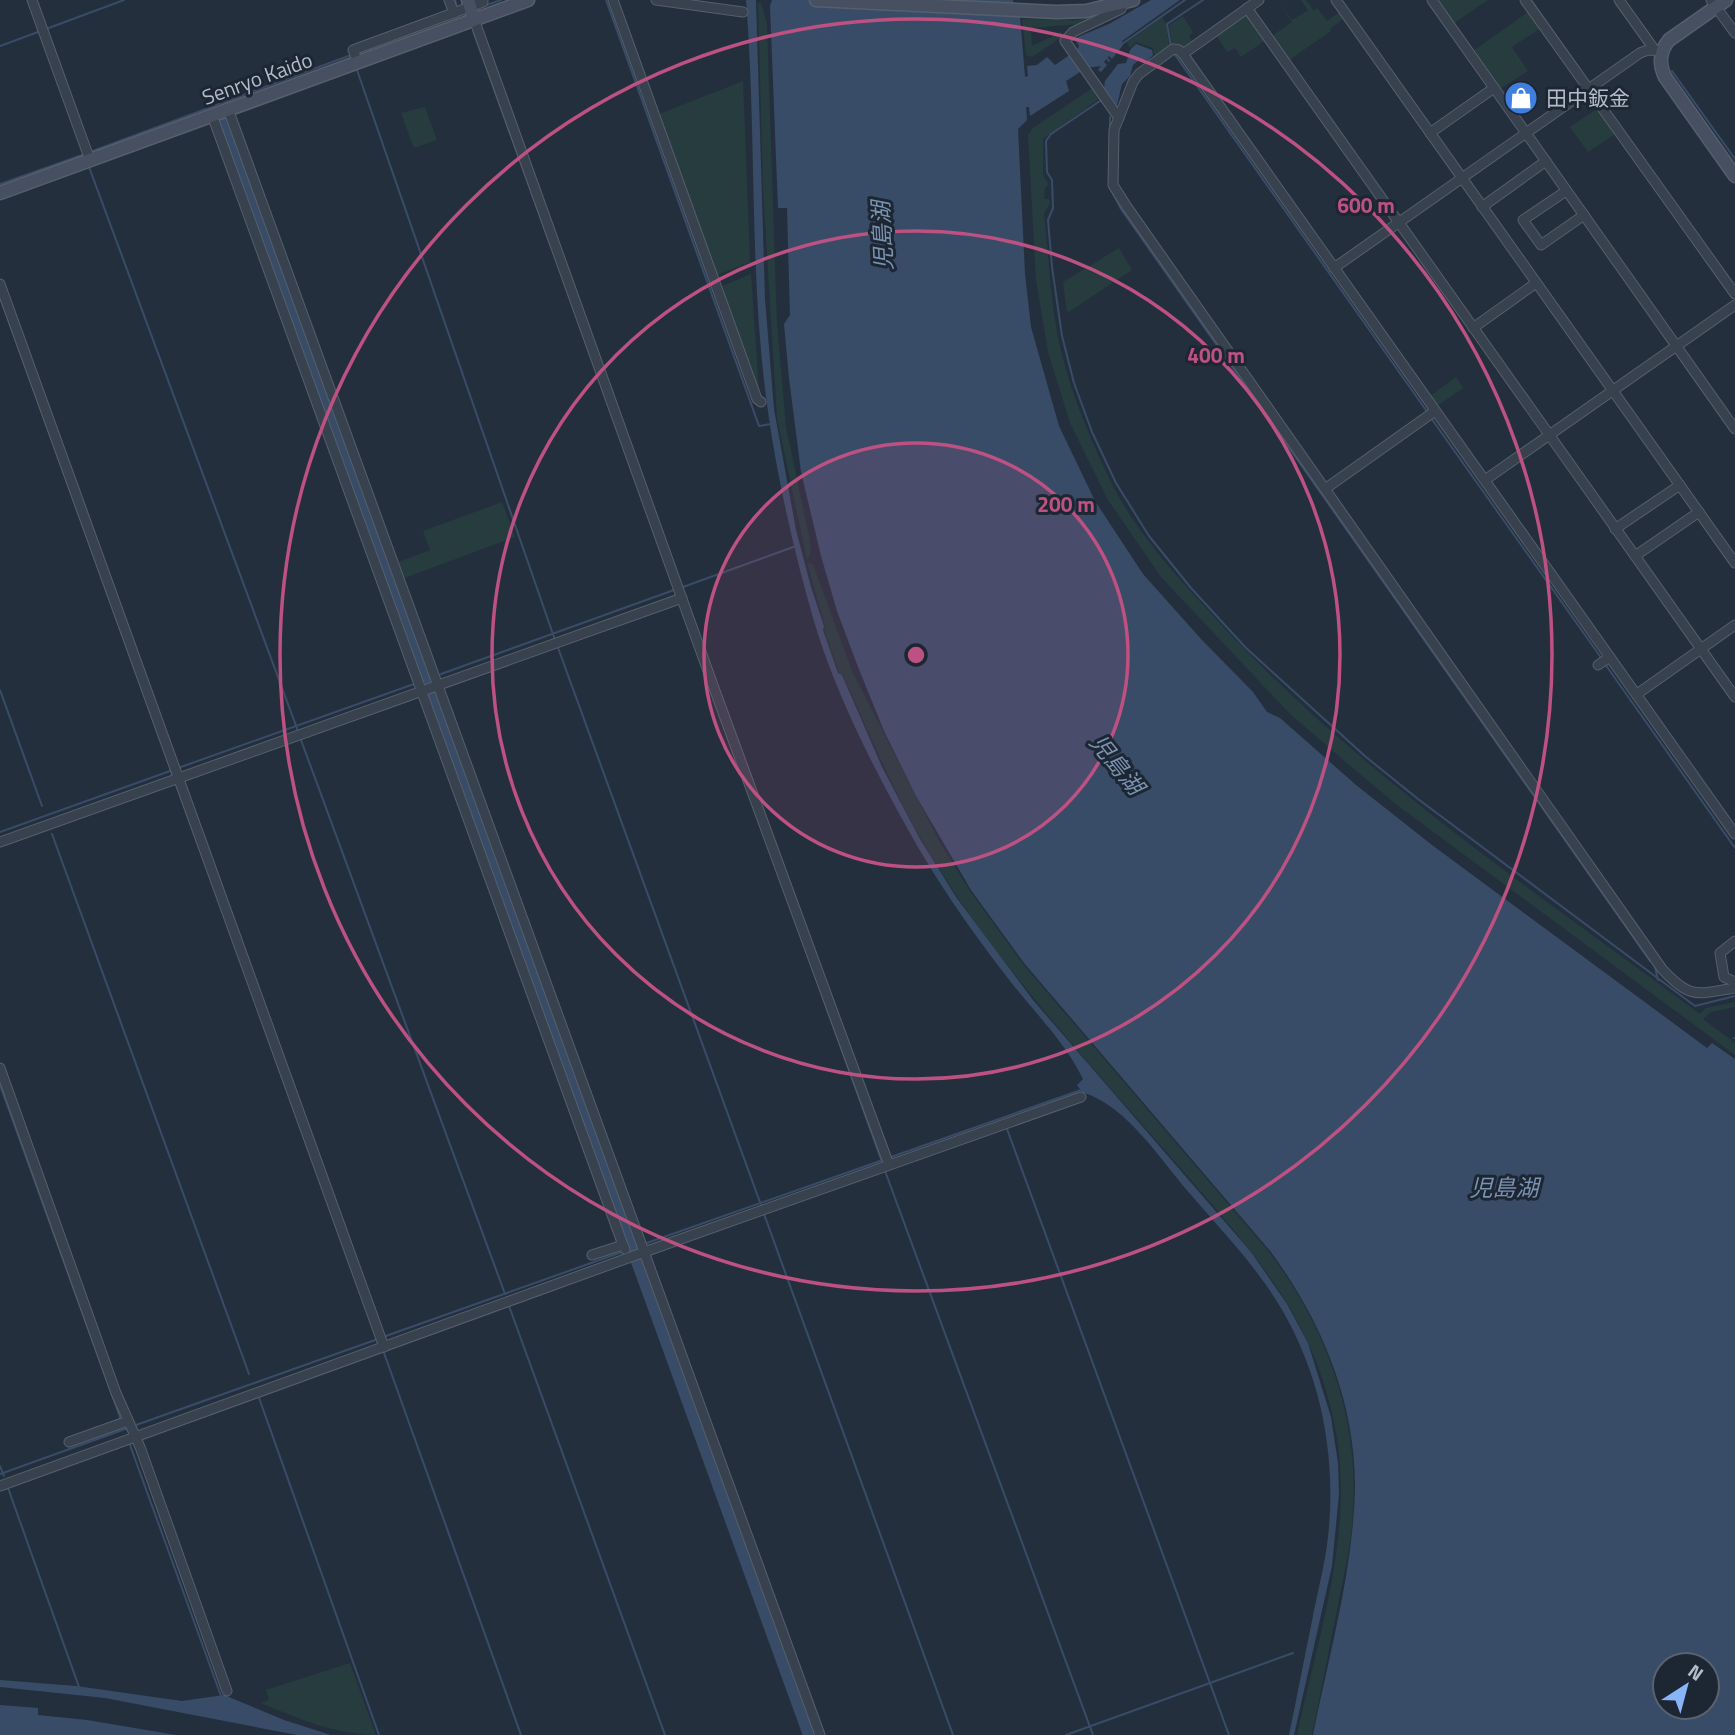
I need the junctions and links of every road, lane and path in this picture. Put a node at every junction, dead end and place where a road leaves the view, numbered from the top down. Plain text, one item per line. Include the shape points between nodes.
1 (32, 0) edge
2 (449, 0) edge
3 (528, 0) edge
4 (613, 0) edge
5 (656, 0) edge
6 (816, 0) edge
7 (1259, 0) edge
8 (1336, 0) edge
9 (1432, 0) edge
10 (1525, 0) edge
11 (1619, 0) edge
12 (1128, 2) edge
13 (1718, 2) edge
14 (478, 4) edge
15 (1247, 8) junction
16 (743, 12) dead end
17 (454, 13) junction
18 (1735, 33) edge
19 (1658, 50) junction
20 (1183, 54) junction
21 (356, 56) junction
22 (1494, 88) junction
23 (1588, 89) junction
24 (228, 109) junction
25 (212, 115) junction
26 (1119, 118) junction
27 (1431, 132) junction
28 (1526, 133) junction
29 (88, 155) junction
30 (1546, 161) junction
31 (1734, 174) edge
32 (1462, 179) junction
33 (1566, 191) junction
34 (0, 193) edge
35 (1482, 207) junction
36 (1584, 215) junction
37 (1398, 222) junction
38 (1334, 268) junction
39 (1536, 283) junction
40 (0, 284) edge
41 (1735, 294) edge
42 (1735, 305) edge
43 (1473, 328) junction
44 (1676, 346) junction
45 (1613, 390) junction
46 (761, 402) dead end
47 (1431, 413) junction
48 (1735, 429) edge
49 (1549, 435) junction
50 (1485, 480) junction
51 (1680, 485) junction
52 (1325, 489) junction
53 (1699, 512) junction
54 (1615, 529) junction
55 (1635, 556) junction
56 (1735, 563) edge
57 (679, 595) junction
58 (1735, 625) edge
59 (1701, 649) junction
60 (420, 686) junction
61 (436, 686) junction
62 (1637, 694) junction
63 (1735, 697) edge
64 (176, 775) junction
65 (1735, 835) edge
66 (0, 842) edge
67 (1735, 941) edge
68 (1735, 982) edge
69 (1735, 988) edge
70 (0, 1068) edge
71 (1081, 1097) dead end
72 (886, 1163) junction
73 (642, 1249) junction
74 (626, 1253) junction
75 (592, 1255) dead end
76 (382, 1342) junction
77 (128, 1430) junction
78 (69, 1442) dead end
79 (0, 1486) edge
80 (227, 1691) dead end
81 (820, 1735) edge

1 - 29 street
2 - 17 street
3 - 14 street, Senryo Kaido
4 - 46 street
5 - 16 street
6 - 12 street via 1086,11
7 - 15 street
8 - 27 street
9 - 22 street
10 - 23 street
11 - 19 street
12 - 26 street via 1065,41
13 - 18 street
13 - 19 street
14 - 17 street
14 - 21 street, Senryo Kaido
14 - 57 street
15 - 20 street
15 - 37 street
17 - 21 street
19 - 23 street via 1644,50
19 - 31 street via 1665,77
20 - 26 street via 1172,50 1139,74
20 - 38 street via 1254,162
21 - 24 street, Senryo Kaido
22 - 27 street
22 - 28 street
23 - 28 street
23 - 41 street
24 - 25 street, Senryo Kaido
24 - 61 street
25 - 29 street, Senryo Kaido
25 - 60 street
26 - 52 street via 1114,130 1113,185
27 - 32 street
28 - 30 street
28 - 32 street
29 - 34 street, Senryo Kaido
30 - 33 street
30 - 35 street
32 - 35 street
32 - 37 street
33 - 36 street
33 - 36 street via 1523,220 1541,245
35 - 39 street
36 - 44 street
37 - 38 street
37 - 43 street
38 - 47 street
39 - 43 street
39 - 45 street
40 - 64 street
42 - 44 street
43 - 49 street
44 - 45 street
44 - 48 street
45 - 49 street
45 - 51 street
47 - 50 street
47 - 52 street
49 - 50 street
49 - 54 street
50 - 62 street via 1604,661
51 - 53 street
51 - 54 street
52 - 69 street via 1662,970 1693,994
53 - 55 street
53 - 56 street
54 - 55 street
55 - 59 street
57 - 61 street
57 - 72 street
58 - 59 street
59 - 62 street
59 - 63 street
60 - 61 street
60 - 64 street
60 - 74 street
61 - 73 street
62 - 65 street
64 - 66 street
64 - 76 street
67 - 68 street via 1720,953 1724,977
70 - 77 street
71 - 72 street
72 - 73 street via 763,1211
73 - 74 street
73 - 81 street
74 - 75 street
74 - 76 street via 508,1303
76 - 77 street via 257,1393
77 - 78 street
77 - 79 street
77 - 80 street

